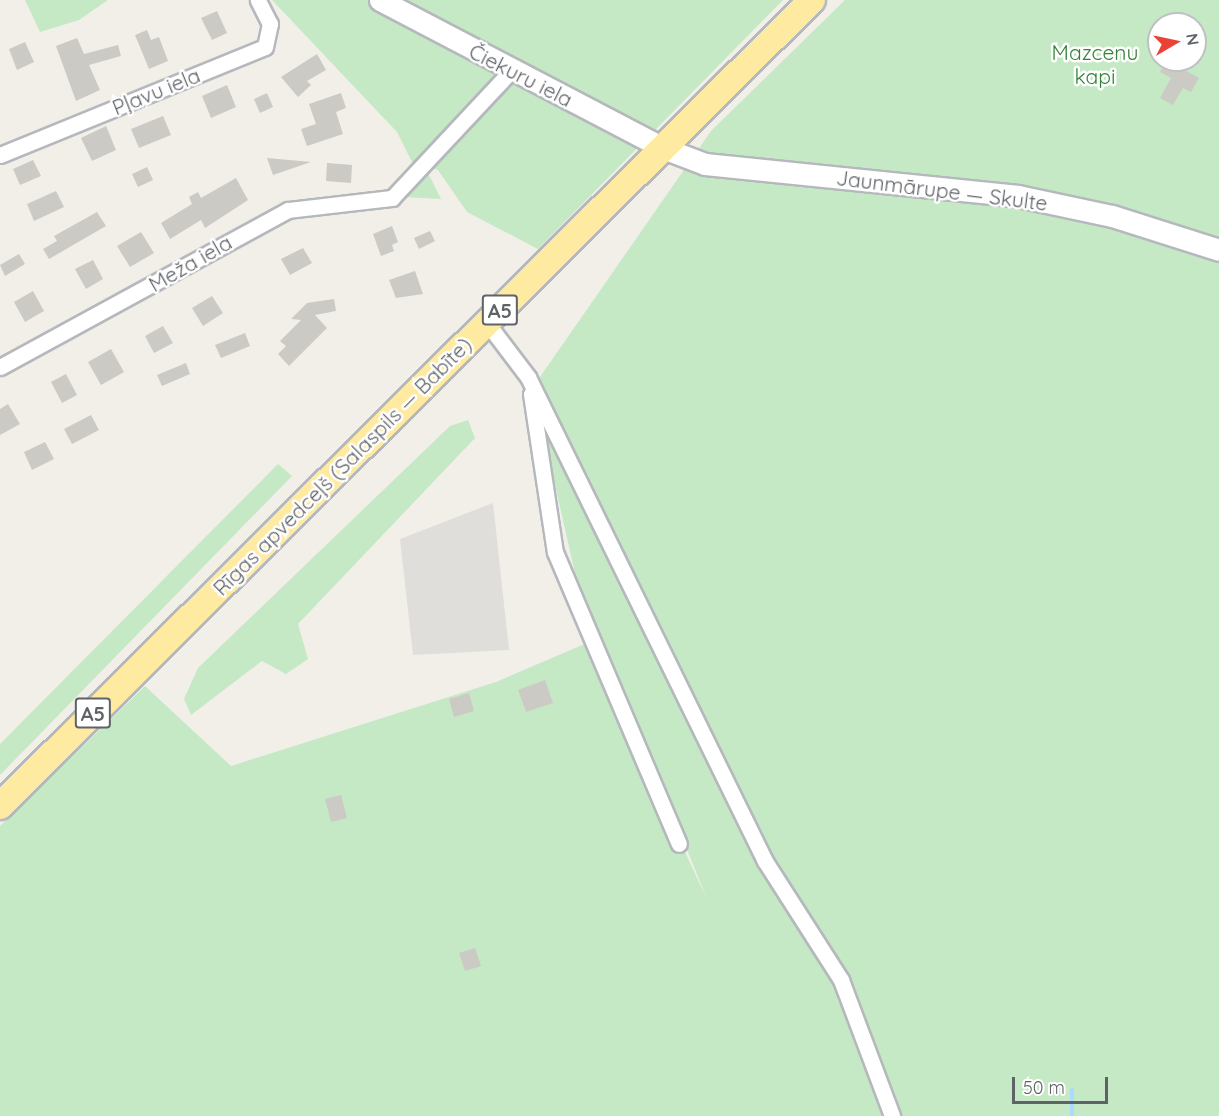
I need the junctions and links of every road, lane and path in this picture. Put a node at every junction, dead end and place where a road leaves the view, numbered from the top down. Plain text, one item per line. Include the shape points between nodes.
1 (258, 0) edge
2 (380, 0) edge
3 (812, 0) edge
4 (511, 71) junction
5 (663, 148) junction
6 (0, 155) edge
7 (1219, 250) edge
8 (487, 322) junction
9 (0, 367) edge
10 (528, 377) junction
11 (0, 806) edge
12 (679, 844) dead end
13 (892, 1116) edge

1 - 6 street, Pļavu iela via 270,24 265,46
2 - 4 main road, Čiekuru iela
3 - 5 highway, Rīgas apvedceļš (Salaspils — Babīte) / A5
4 - 5 main road, Čiekuru iela
4 - 9 street, Meža iela via 392,198 288,210
5 - 7 main road, Jaunmārupe — Skulte via 736,169 1018,196 1112,216
5 - 8 highway, Rīgas apvedceļš (Salaspils — Babīte) / A5
8 - 10 street
8 - 11 highway, Rīgas apvedceļš (Salaspils — Babīte) / A5
10 - 12 street via 555,552
10 - 13 street via 765,861 841,980

